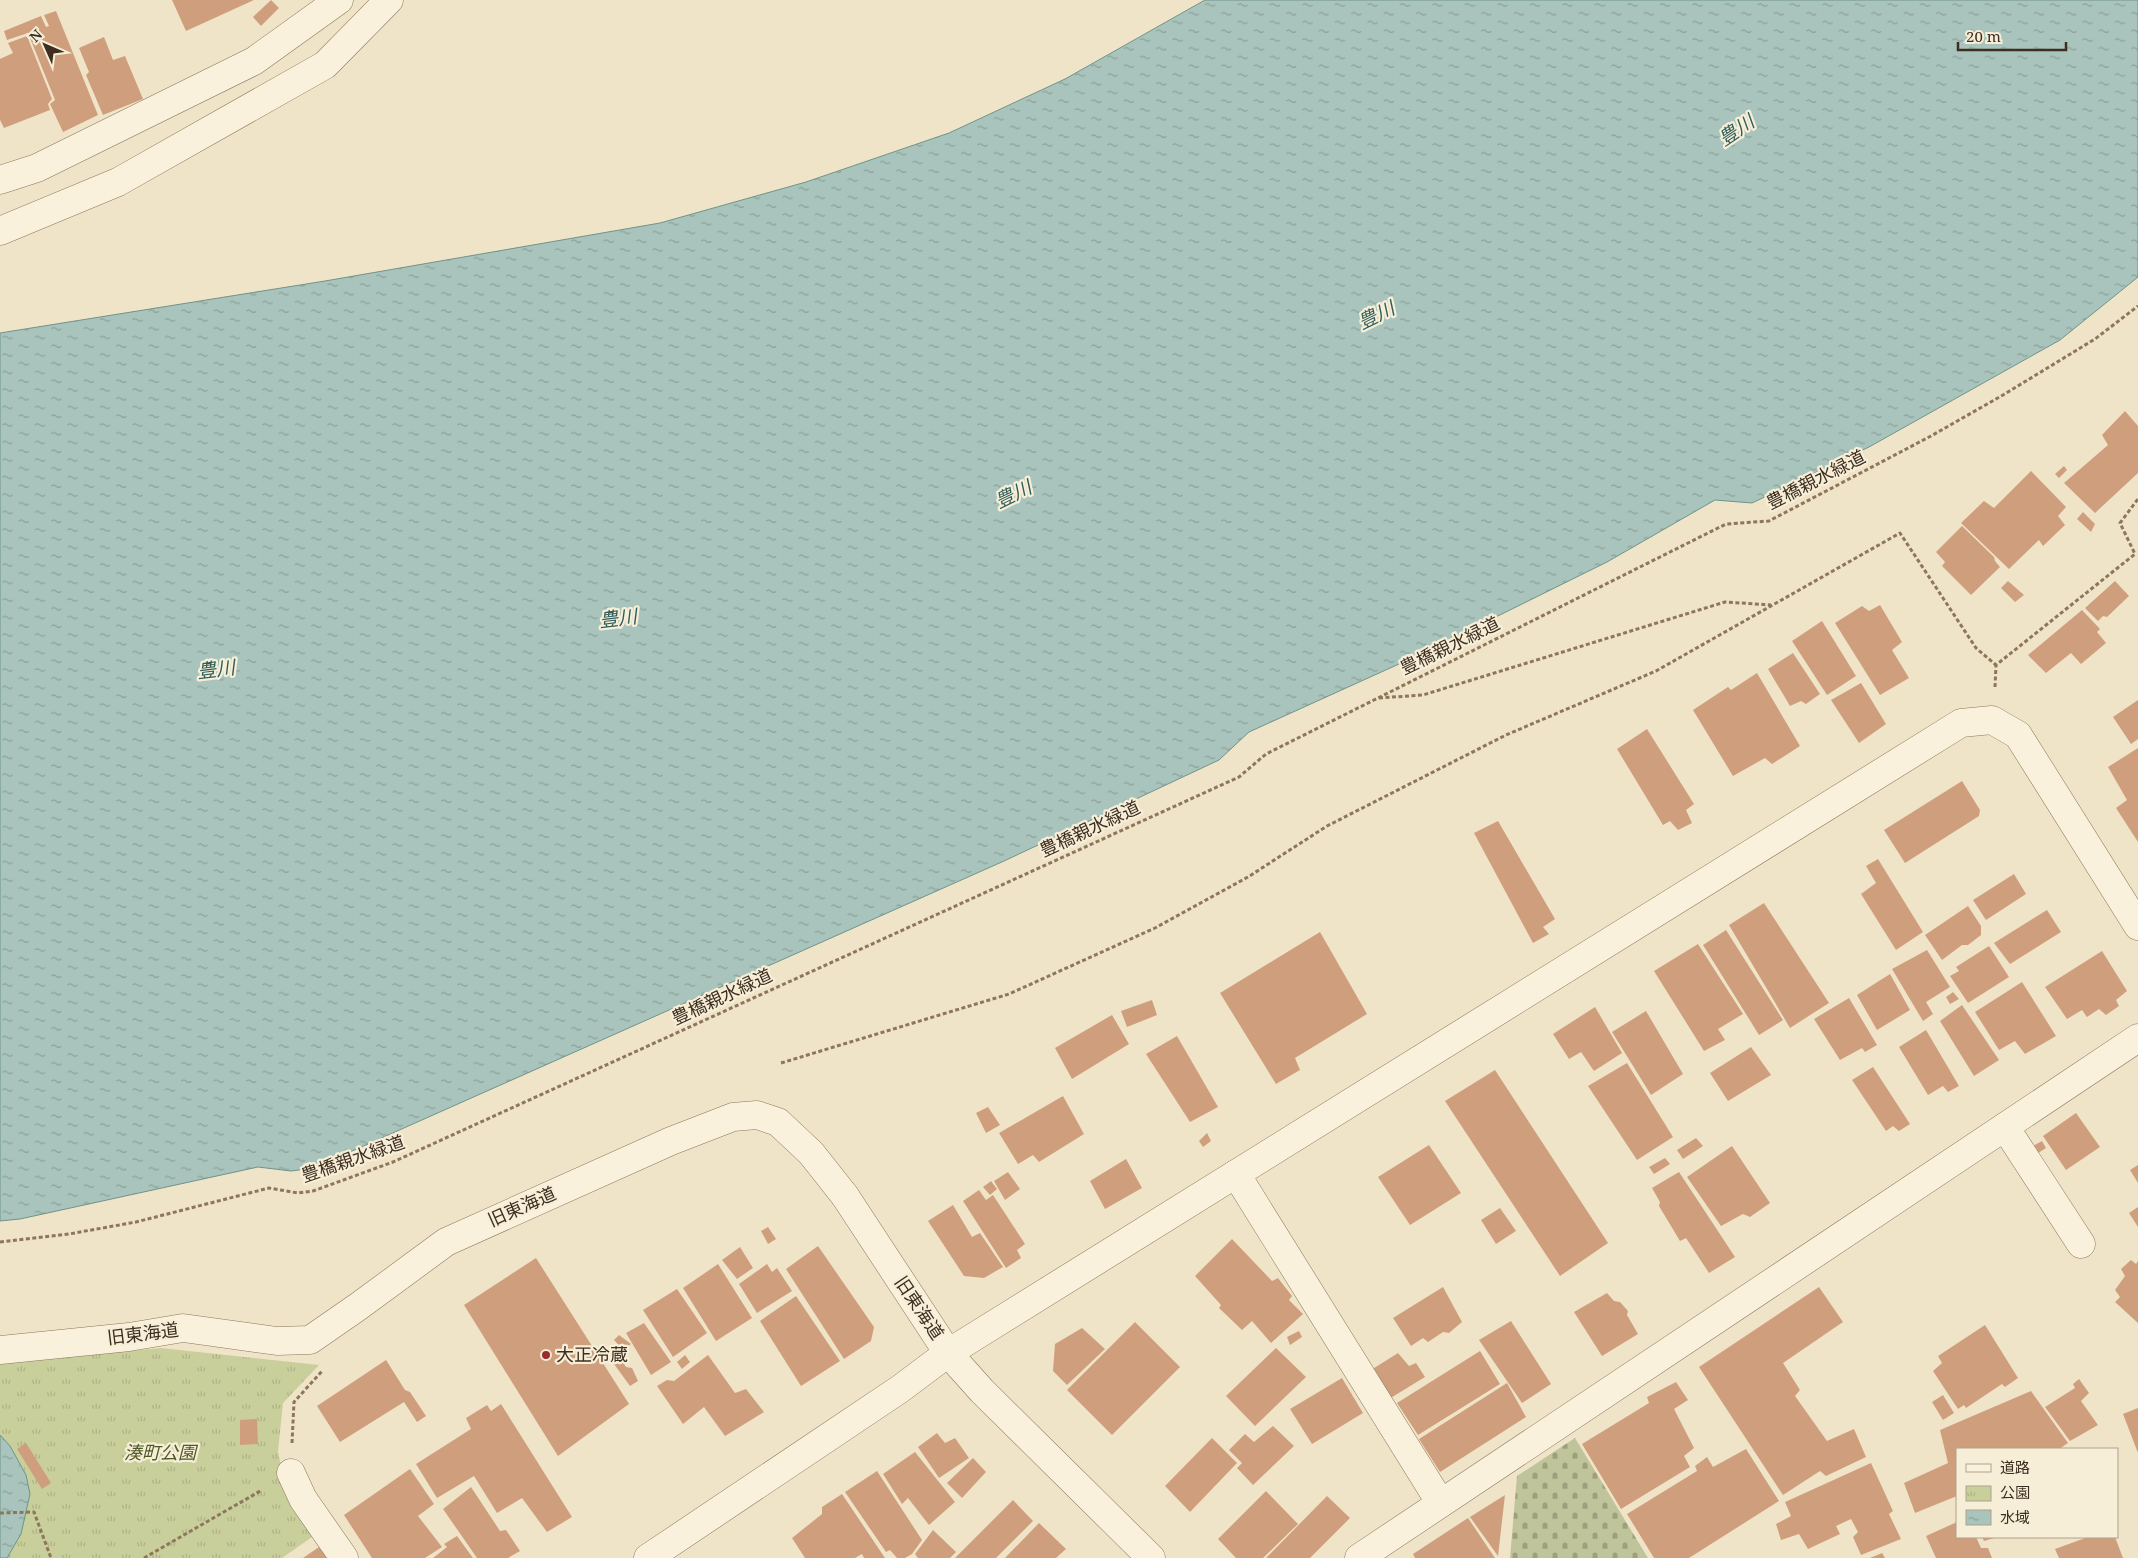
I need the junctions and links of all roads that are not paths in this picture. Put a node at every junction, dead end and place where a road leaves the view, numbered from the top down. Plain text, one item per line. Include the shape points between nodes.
1 (339, 0) edge
2 (389, 0) edge
3 (0, 180) edge
4 (0, 231) edge
5 (2138, 926) edge
6 (2138, 1038) edge
7 (2005, 1127) junction
8 (1236, 1174) junction
9 (2081, 1244) dead end
10 (0, 1350) edge
11 (948, 1353) junction
12 (291, 1473) road end
13 (1440, 1502) junction
14 (344, 1558) edge
15 (648, 1558) edge
16 (1152, 1558) edge
17 (1359, 1558) edge

1 - 3 street via 254,61 37,168
2 - 4 street via 324,65 118,182
5 - 8 street via 2018,735 1992,720 1961,723
6 - 7 street
7 - 9 street
7 - 13 street
8 - 11 street
8 - 13 street
10 - 11 street, 旧東海道 via 183,1328 277,1341 310,1340 446,1242 671,1141 733,1117 757,1115 778,1122 811,1153 845,1196
11 - 15 street, 旧東海道
11 - 16 street, 旧東海道 via 982,1391
12 - 14 street via 303,1499
13 - 17 street

